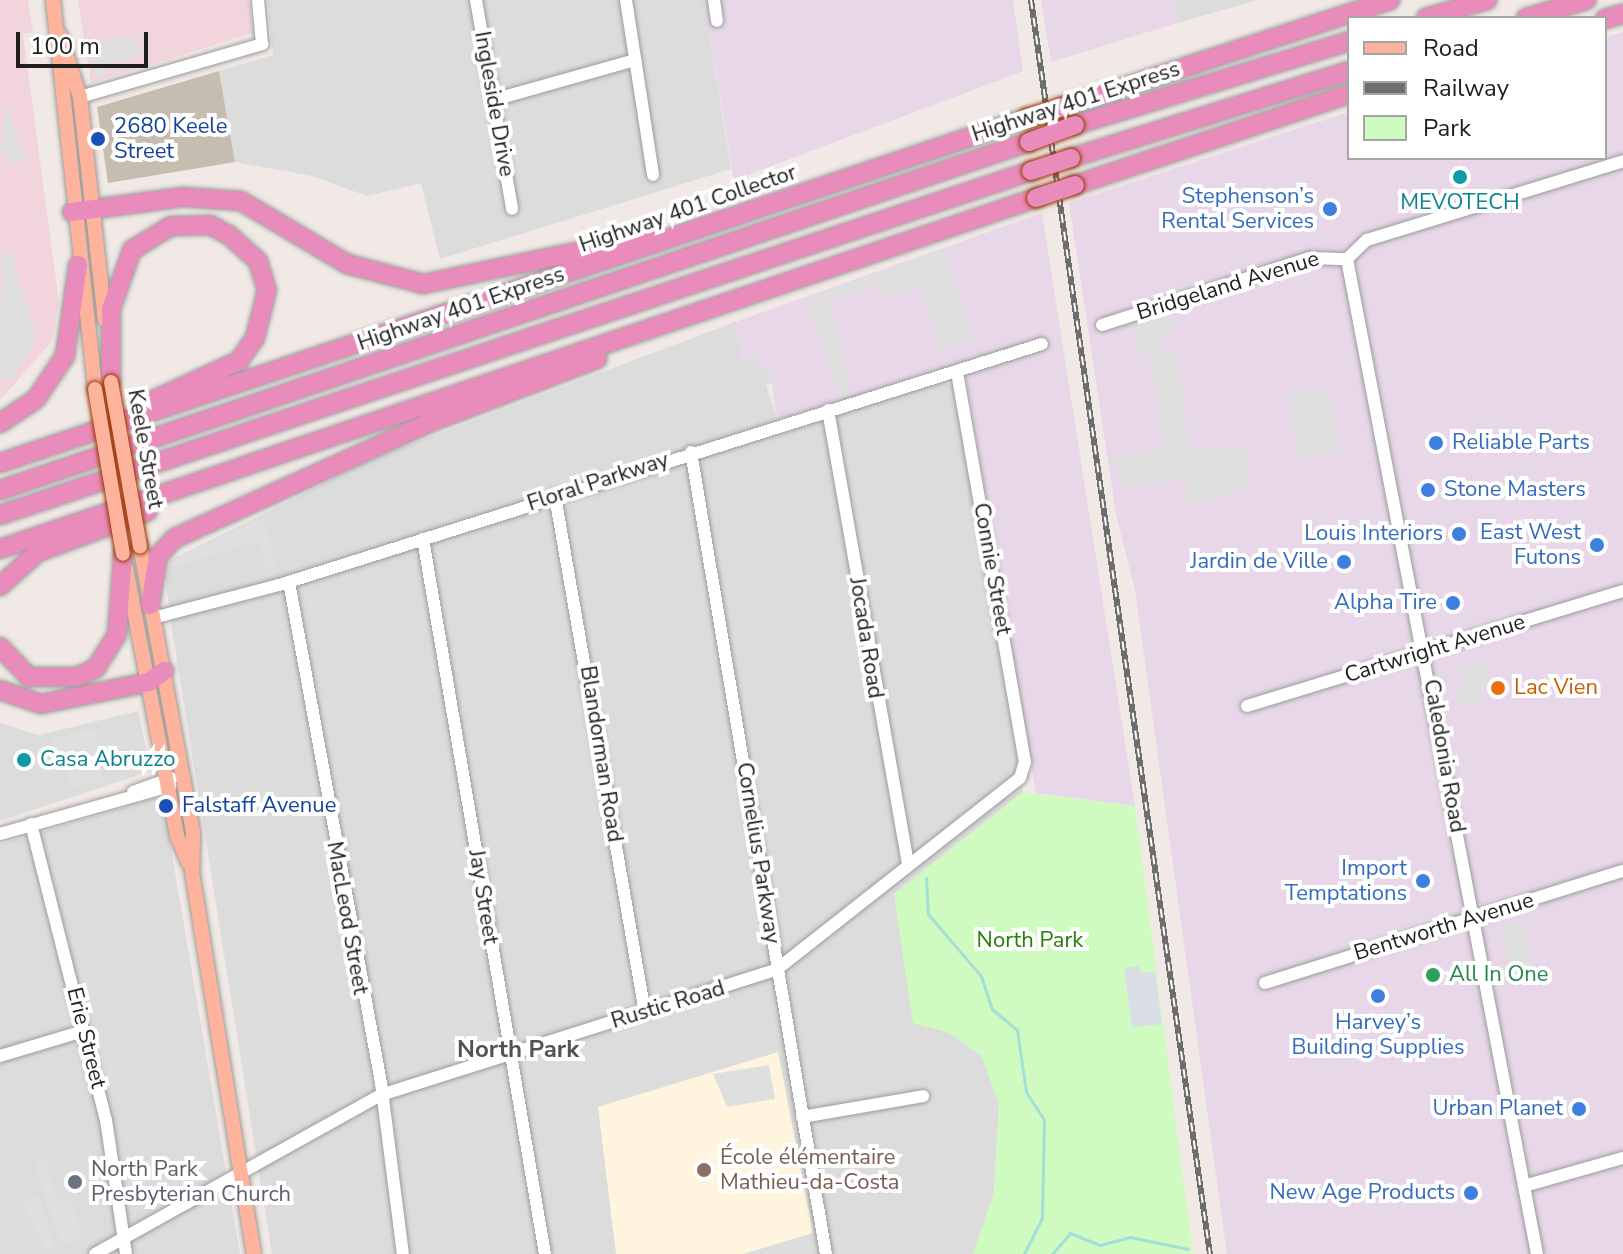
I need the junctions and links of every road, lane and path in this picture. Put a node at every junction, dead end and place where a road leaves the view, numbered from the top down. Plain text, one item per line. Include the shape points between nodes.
1 (53, 0) edge
2 (258, 0) edge
3 (476, 0) edge
4 (626, 0) edge
5 (714, 0) edge
6 (1390, 0) edge
7 (1487, 0) edge
8 (1586, 0) edge
9 (1433, 16) edge
10 (1533, 16) edge
11 (717, 21) dead end
12 (59, 34) junction
13 (1347, 42) edge
14 (635, 60) junction
15 (1347, 72) edge
16 (1347, 95) edge
17 (80, 97) junction
18 (493, 100) junction
19 (1623, 161) edge
20 (653, 175) dead end
21 (94, 208) junction
22 (512, 209) dead end
23 (72, 212) junction
24 (679, 238) junction
25 (1347, 259) junction
26 (78, 265) junction
27 (711, 310) junction
28 (1102, 325) dead end
29 (1042, 344) dead end
30 (957, 372) junction
31 (103, 386) junction
32 (828, 410) junction
33 (0, 423) edge
34 (91, 432) junction
35 (691, 452) junction
36 (280, 455) junction
37 (0, 463) edge
38 (0, 490) edge
39 (555, 496) junction
40 (0, 515) edge
41 (423, 539) junction
42 (0, 549) edge
43 (132, 550) junction
44 (289, 582) junction
45 (0, 586) edge
46 (1623, 591) edge
47 (151, 611) junction
48 (0, 647) edge
49 (1424, 650) junction
50 (164, 671) junction
51 (149, 682) junction
52 (0, 690) edge
53 (1247, 706) dead end
54 (1025, 766) joint
55 (169, 781) junction
56 (186, 793) junction
57 (31, 824) junction
58 (0, 834) edge
59 (908, 865) junction
60 (1623, 871) edge
61 (192, 872) junction
62 (1474, 918) junction
63 (776, 970) junction
64 (1265, 983) dead end
65 (645, 1013) junction
66 (84, 1031) junction
67 (509, 1053) junction
68 (0, 1056) edge
69 (381, 1095) junction
70 (923, 1096) dead end
71 (802, 1117) junction
72 (1623, 1158) edge
73 (241, 1172) junction
74 (1524, 1186) junction
75 (124, 1237) junction
76 (95, 1254) edge
77 (126, 1254) edge
78 (254, 1254) edge
79 (403, 1254) edge
80 (545, 1254) edge
81 (826, 1254) edge
82 (1537, 1254) edge

1 - 12 main road, Keele Street
2 - 17 street via 262,44
3 - 18 street, Ingleside Drive
4 - 14 street
5 - 11 street
6 - 24 highway, Highway 401 Collector, bridge
7 - 9 highway
8 - 10 highway
12 - 17 main road, Keele Street
12 - 23 main road, Keele Street
13 - 38 highway, Highway 401 Express, bridge via 1075,125
14 - 18 street
14 - 20 street
15 - 40 highway, bridge via 1031,171
16 - 27 highway, bridge
17 - 21 main road, Keele Street
18 - 22 street, Ingleside Drive
19 - 25 street, Bridgeland Avenue via 1367,240
21 - 23 highway
21 - 24 highway via 199,197 241,201 347,264 423,284 656,236
21 - 31 main road, Keele Street
23 - 26 main road, Keele Street
24 - 34 highway, Highway 401 Collector
25 - 28 street, Bridgeland Avenue via 1310,258
25 - 49 street, Caledonia Road
26 - 31 main road, Keele Street
26 - 33 highway via 65,356 36,399
27 - 36 highway
27 - 47 highway via 539,385 431,422 175,538 158,556
29 - 30 street, Floral Parkway
30 - 32 street, Floral Parkway
30 - 54 street, Connie Street
31 - 34 highway via 111,309 132,250 150,235 194,223 248,249 267,290 266,313 239,361
31 - 43 main road, Keele Street, bridge
32 - 35 street, Floral Parkway
32 - 59 street, Jocada Road
34 - 37 highway, Highway 401 Collector
35 - 39 street, Floral Parkway
35 - 63 street, Cornelius Parkway
36 - 42 highway
36 - 45 highway via 38,552
39 - 41 street, Floral Parkway
39 - 65 street, Blandorman Road
41 - 44 street, Floral Parkway
41 - 67 street, Jay Street
43 - 47 main road, Keele Street
43 - 48 highway via 117,634 96,668 77,677 29,677
43 - 51 main road, Keele Street
44 - 47 street, Floral Parkway
44 - 69 street, MacLeod Street
46 - 49 street, Cartwright Avenue
47 - 50 main road, Keele Street
49 - 53 street, Cartwright Avenue
49 - 62 street, Caledonia Road
50 - 51 highway
50 - 56 main road, Keele Street
51 - 52 highway via 41,704
51 - 55 main road, Keele Street
54 - 59 street, Rustic Road via 1009,788
55 - 56 street
55 - 57 street
55 - 61 main road, Keele Street via 177,836
56 - 61 main road, Keele Street
57 - 58 street
57 - 66 street, Erie Street
59 - 63 street, Rustic Road
60 - 62 street, Bentworth Avenue
61 - 73 main road, Keele Street
62 - 64 street, Bentworth Avenue
62 - 74 street, Caledonia Road
63 - 65 street, Rustic Road
63 - 71 street, Cornelius Parkway
65 - 67 street, Rustic Road
66 - 68 street
66 - 75 street, Erie Street
67 - 69 street, Rustic Road
67 - 80 street, Jay Street
69 - 73 street, Rustic Road
69 - 79 street, MacLeod Street
70 - 71 street
71 - 81 street, Cornelius Parkway
72 - 74 street
73 - 75 street, Rustic Road
73 - 78 main road, Keele Street
74 - 82 street, Caledonia Road
75 - 76 street, Rustic Road
75 - 77 street, Erie Street

